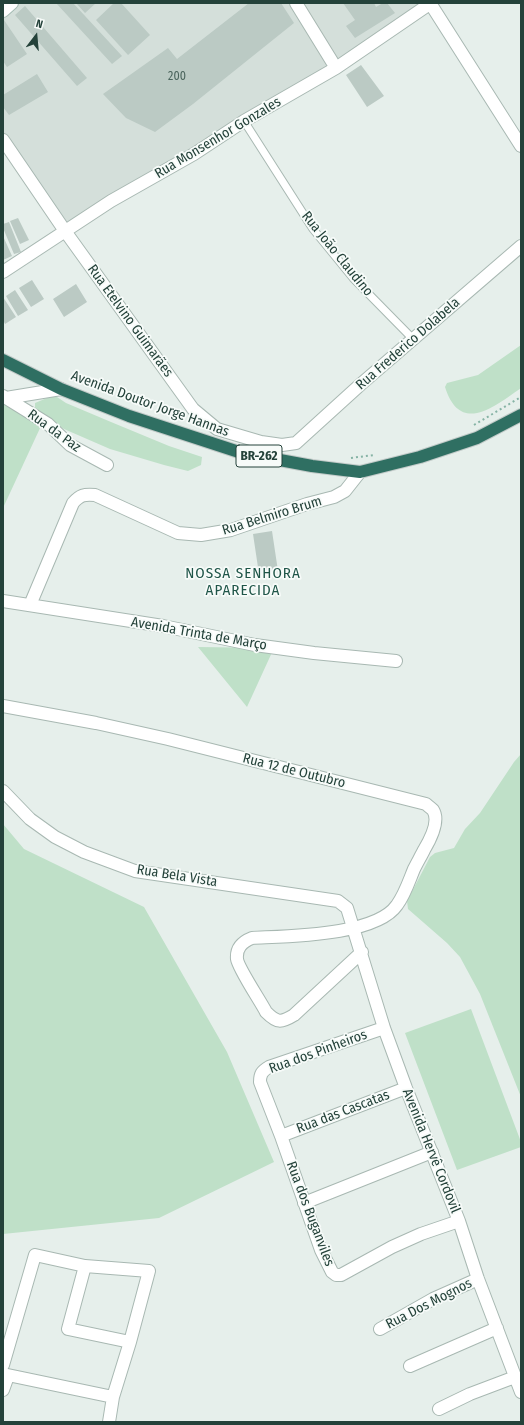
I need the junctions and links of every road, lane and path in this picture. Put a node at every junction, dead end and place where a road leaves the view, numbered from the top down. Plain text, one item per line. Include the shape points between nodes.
1 (12, 3) edge
2 (296, 3) edge
3 (430, 3) edge
4 (3, 11) edge
5 (336, 68) junction
6 (244, 122) junction
7 (3, 140) edge
8 (521, 146) edge
9 (65, 231) junction
10 (521, 246) edge
11 (3, 272) edge
12 (413, 339) junction
13 (3, 360) edge
14 (62, 389) junction
15 (5, 397) edge
16 (521, 397) edge
17 (521, 415) edge
18 (473, 426) dead end
19 (296, 443) joint
20 (378, 455) dead end
21 (349, 459) dead end
22 (107, 465) dead end
23 (360, 472) junction
24 (3, 601) edge
25 (30, 605) junction
26 (396, 661) dead end
27 (3, 706) edge
28 (3, 791) edge
29 (347, 908) joint
30 (355, 929) junction
31 (362, 952) junction
32 (384, 1028) junction
33 (260, 1082) joint
34 (406, 1088) junction
35 (281, 1136) junction
36 (432, 1152) junction
37 (304, 1203) junction
38 (459, 1220) junction
39 (85, 1266) junction
40 (478, 1279) junction
41 (498, 1328) junction
42 (380, 1329) dead end
43 (130, 1342) junction
44 (410, 1366) dead end
45 (5, 1372) edge
46 (515, 1376) junction
47 (3, 1390) edge
48 (521, 1392) edge
49 (113, 1397) junction
50 (439, 1409) dead end
51 (109, 1422) edge

1 - 4 street
2 - 5 street
3 - 5 street, Rua Monsenhor Gonzales
3 - 8 street
5 - 6 street, Rua Monsenhor Gonzales
6 - 9 street, Rua Monsenhor Gonzales
6 - 12 lane, Rua João Claudino via 313,229 353,278
7 - 9 street, Rua Etelvino Guimarães
9 - 11 street, Rua Monsenhor Gonzales
9 - 19 street, Rua Etelvino Guimarães via 193,409 217,429 282,446
10 - 12 street, Rua Frederico Dolabela
12 - 19 street, Rua Frederico Dolabela
13 - 14 highway, Avenida Doutor Jorge Hannas / BR-262
14 - 15 street
14 - 23 highway, Avenida Doutor Jorge Hannas / BR-262 via 129,416 242,453
15 - 22 street, Rua da Paz via 48,424 70,445
16 - 18 path
17 - 23 highway, Avenida Doutor Jorge Hannas / BR-262 via 477,438 420,457
20 - 21 path
23 - 25 street, Rua Belmiro Brum via 345,491 334,497 231,530 201,535 178,533 95,495 79,496 73,504
24 - 25 street, Avenida Trinta de Março
25 - 26 street, Avenida Trinta de Março via 163,626 261,646
27 - 30 street, Rua 12 de Outubro via 168,739 426,804 433,810 435,818 431,839 397,906 385,916
28 - 29 street, Rua Bela Vista via 30,819 55,837 84,852 135,871 338,901
29 - 30 street, Avenida Hervê Cordovil
30 - 31 street, Avenida Hervê Cordovil
30 - 31 street, Rua 12 de Outubro via 313,935 252,938 241,944 237,961 266,1012 273,1019 280,1021 294,1015
31 - 32 street, Avenida Hervê Cordovil
32 - 33 street, Rua dos Pinheiros via 269,1067 260,1076
32 - 34 street, Avenida Hervê Cordovil
33 - 35 street, Rua dos Buganviles
34 - 35 street, Rua das Cascatas
34 - 36 street, Avenida Hervê Cordovil
35 - 37 street, Rua dos Buganviles
36 - 37 street
36 - 38 street, Avenida Hervê Cordovil
37 - 38 street, Rua dos Buganviles via 321,1250 336,1275 341,1275 420,1234
38 - 40 street, Avenida Hervê Cordovil
39 - 43 street via 68,1329
39 - 43 street via 149,1271
39 - 45 street via 35,1255
40 - 41 street, Avenida Hervê Cordovil
40 - 42 street, Rua Dos Mognos via 433,1299
41 - 44 street
41 - 46 street, Avenida Hervê Cordovil
43 - 49 street
45 - 47 street
45 - 49 street
46 - 48 street, Avenida Hervê Cordovil
46 - 50 street
49 - 51 street

